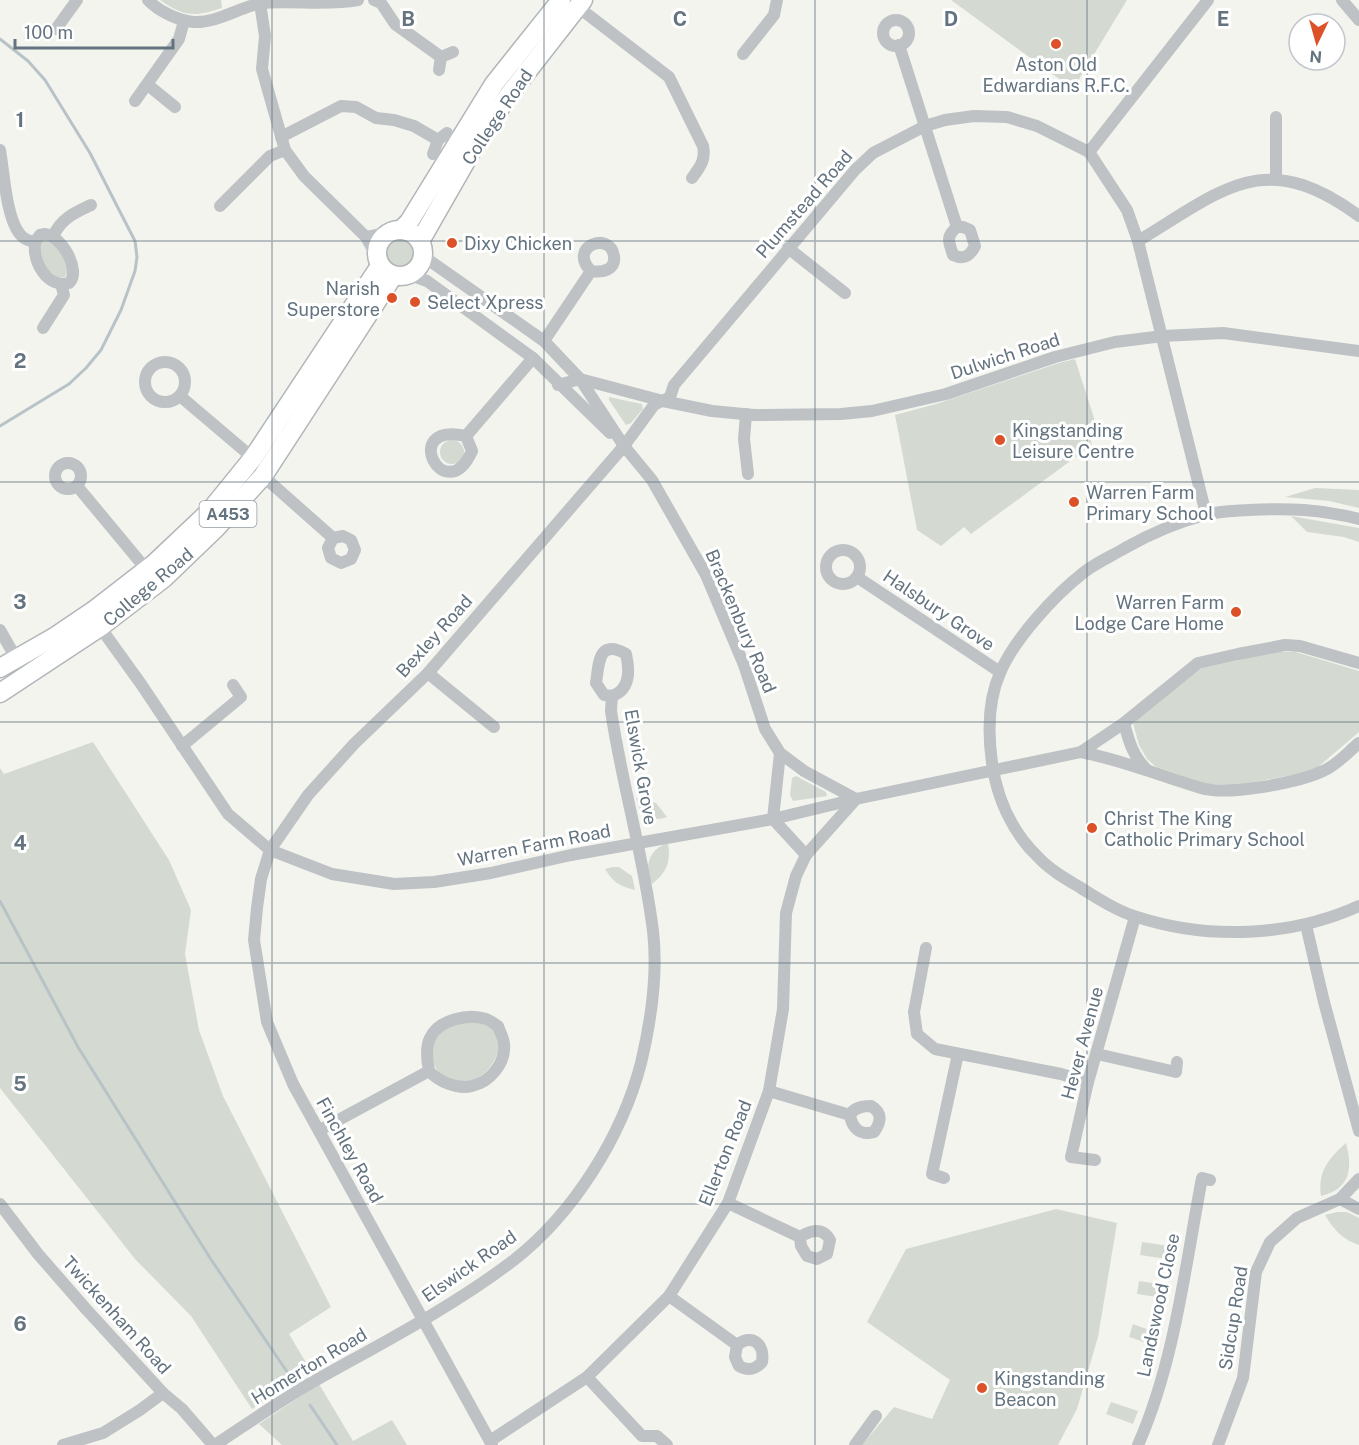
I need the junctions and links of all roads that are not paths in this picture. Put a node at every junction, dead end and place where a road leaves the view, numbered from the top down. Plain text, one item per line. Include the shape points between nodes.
1 (148, 0) edge
2 (230, 0) edge
3 (358, 0) edge
4 (374, 0) edge
5 (777, 0) edge
6 (1208, 0) edge
7 (1342, 0) edge
8 (75, 1) edge
9 (574, 2) edge
10 (260, 3) junction
11 (233, 14) junction
12 (1359, 20) edge
13 (184, 21) junction
14 (56, 29) dead end
15 (899, 45) dead end
16 (742, 54) dead end
17 (439, 70) dead end
18 (148, 86) junction
19 (135, 101) dead end
20 (175, 107) dead end
21 (1276, 117) dead end
22 (925, 126) junction
23 (281, 136) junction
24 (0, 150) edge
25 (285, 150) junction
26 (1089, 152) junction
27 (433, 154) dead end
28 (692, 178) dead end
29 (1276, 179) junction
30 (91, 205) dead end
31 (220, 206) dead end
32 (1359, 216) edge
33 (957, 227) dead end
34 (395, 231) junction
35 (53, 236) junction
36 (366, 237) junction
37 (1138, 241) junction
38 (35, 242) junction
39 (421, 247) junction
40 (788, 248) junction
41 (390, 268) junction
42 (591, 271) dead end
43 (61, 284) junction
44 (845, 294) dead end
45 (43, 328) dead end
46 (1163, 336) junction
47 (543, 341) junction
48 (1359, 351) edge
49 (533, 358) junction
50 (580, 379) junction
51 (558, 385) junction
52 (180, 396) dead end
53 (663, 401) junction
54 (746, 414) junction
55 (466, 436) dead end
56 (624, 446) junction
57 (253, 458) junction
58 (748, 474) dead end
59 (263, 476) junction
60 (76, 486) dead end
61 (1206, 514) junction
62 (1359, 519) edge
63 (333, 538) dead end
64 (146, 569) junction
65 (857, 577) dead end
66 (97, 619) junction
67 (0, 630) edge
68 (17, 660) junction
69 (1359, 663) edge
70 (0, 669) edge
71 (1000, 672) junction
72 (428, 673) junction
73 (233, 685) dead end
74 (0, 693) edge
75 (612, 696) dead end
76 (1124, 723) junction
77 (494, 726) dead end
78 (1359, 743) edge
79 (182, 746) junction
80 (1081, 752) junction
81 (780, 753) junction
82 (993, 771) junction
83 (1148, 771) junction
84 (856, 799) junction
85 (773, 819) junction
86 (637, 843) junction
87 (270, 850) junction
88 (806, 855) junction
89 (1359, 906) edge
90 (1135, 917) junction
91 (1306, 925) junction
92 (926, 948) dead end
93 (958, 1054) junction
94 (1097, 1054) junction
95 (1177, 1062) dead end
96 (429, 1071) junction
97 (1088, 1082) junction
98 (770, 1092) junction
99 (850, 1115) dead end
100 (320, 1130) junction
101 (1359, 1131) edge
102 (1095, 1160) dead end
103 (944, 1178) dead end
104 (1359, 1179) edge
105 (1210, 1180) dead end
106 (1340, 1199) junction
107 (728, 1203) junction
108 (0, 1204) edge
109 (1359, 1209) edge
110 (800, 1237) dead end
111 (669, 1296) junction
112 (422, 1320) junction
113 (737, 1345) dead end
114 (587, 1377) junction
115 (163, 1392) junction
116 (876, 1416) dead end
117 (641, 1441) edge
118 (491, 1443) edge
119 (63, 1445) edge
120 (214, 1445) edge
121 (666, 1445) edge
122 (855, 1445) edge
123 (1138, 1445) edge
124 (1218, 1445) edge

1 - 13 street
2 - 11 street
3 - 10 street
4 - 17 street via 381,3 395,24 447,54
5 - 16 street via 774,15
6 - 26 street
7 - 12 street
8 - 14 street
9 - 28 street via 669,77 703,146 702,165
9 - 34 main road, College Road via 494,84 409,222
9 - 39 main road, College Road via 476,145 423,236
10 - 11 street
10 - 23 street via 265,36 262,69
11 - 13 street
13 - 18 street via 179,39
15 - 22 street
18 - 19 street
18 - 20 street
21 - 29 street
22 - 26 street, Plumstead Road via 974,116 1006,117 1037,126
22 - 33 street
22 - 40 street, Plumstead Road via 873,153
23 - 25 street
23 - 27 street via 341,106 356,107 376,118 394,120 442,137
24 - 38 street via 12,187 9,207 17,232
25 - 31 street via 270,156
25 - 36 street via 304,176
26 - 37 street via 1127,210
29 - 32 street via 1321,193
29 - 37 street via 1216,192
30 - 35 street via 68,216
34 - 36 street
34 - 39 main road
34 - 41 main road, College Road via 380,241
35 - 38 street via 45,234
35 - 43 street via 62,245 73,269 71,281
36 - 41 street
37 - 46 street
38 - 43 street via 39,268 53,282
39 - 41 main road, College Road via 418,268
39 - 47 street, Brackenbury Road
40 - 44 street
40 - 53 street, Plumstead Road
41 - 49 street, Brackenbury Road via 427,281
41 - 57 main road, College Road / A453
41 - 59 main road, College Road / A453
42 - 47 street
43 - 45 street via 64,295
46 - 48 street, Dulwich Road via 1223,333
46 - 54 street, Dulwich Road via 1115,342 1055,357 946,394 872,411 802,416
46 - 61 street
47 - 50 street, Brackenbury Road
49 - 51 street, Brackenbury Road
49 - 55 street
50 - 51 street
50 - 53 street
50 - 56 street, Brackenbury Road
51 - 56 street, Brackenbury Road
52 - 57 street
53 - 54 street, Dulwich Road
53 - 56 street, Plumstead Road via 654,405
54 - 58 street
56 - 72 street, Bexley Road
56 - 81 street, Brackenbury Road via 652,480 706,575 744,665 765,729
57 - 64 main road, College Road / A453 via 210,511
59 - 63 street
59 - 66 main road, College Road / A453 via 164,578
60 - 64 street
61 - 62 street via 1292,508
61 - 71 street via 1144,538 1084,572 1036,619
64 - 66 main road, College Road / A453
65 - 71 street, Halsbury Grove
66 - 68 main road, College Road / A453 via 56,636
66 - 74 main road, College Road / A453
66 - 79 street, Warren Farm Road
67 - 68 street
68 - 70 main road, College Road / A453
69 - 76 street, Warren Farm Road via 1285,645 1198,663
71 - 82 street via 989,733
72 - 77 street
72 - 87 street, Bexley Road via 308,795
73 - 79 street via 241,697
75 - 86 street, Elswick Grove via 614,732
76 - 80 street, Warren Farm Road
76 - 83 street via 1130,747
78 - 83 street, Warren Farm Road via 1325,771 1237,790 1202,789
79 - 87 street, Warren Farm Road via 228,814
80 - 82 street, Warren Farm Road
80 - 83 street, Warren Farm Road
81 - 84 street, Brackenbury Road
81 - 85 street
82 - 84 street, Warren Farm Road
82 - 90 street via 1008,817 1038,858 1056,873
84 - 85 street, Warren Farm Road
84 - 88 street, Ellerton Road
85 - 86 street, Warren Farm Road
85 - 88 street
86 - 87 street, Warren Farm Road via 491,873 394,884 332,874
86 - 112 street, Elswick Road via 653,932 653,986 648,1034 636,1084 622,1118 592,1173 538,1239 515,1259
87 - 100 street, Finchley Road via 256,908 255,940 267,1022 293,1084
88 - 98 street, Ellerton Road via 786,913 783,1009
89 - 91 street
90 - 91 street via 1181,928 1242,933
90 - 94 street, Hever Avenue
91 - 101 street
92 - 93 street via 914,1012 916,1034 935,1048
93 - 97 street
93 - 103 street via 932,1174
94 - 95 street via 1176,1072
94 - 97 street, Hever Avenue
96 - 96 street via 429,1038 438,1026 460,1018 485,1019 498,1026 504,1044 501,1063 486,1080 461,1086 437,1080
96 - 100 street
97 - 102 street, Hever Avenue via 1071,1157
98 - 99 street
98 - 107 street, Ellerton Road
100 - 112 street, Finchley Road
104 - 106 street, Sidcup Road
105 - 123 street, Landswood Close via 1202,1178 1163,1375
106 - 109 street
106 - 124 street, Sidcup Road via 1297,1218 1270,1242 1265,1252 1256,1272 1243,1378
107 - 110 street
107 - 111 street, Ellerton Road
108 - 115 street, Twickenham Road via 38,1254
111 - 113 street
111 - 114 street, Ellerton Road
112 - 118 street, Finchley Road
112 - 120 street, Homerton Road via 283,1400
114 - 117 street
114 - 118 street, Ellerton Road
115 - 119 street via 103,1433
115 - 120 street, Twickenham Road
116 - 122 street
117 - 121 street via 657,1436

